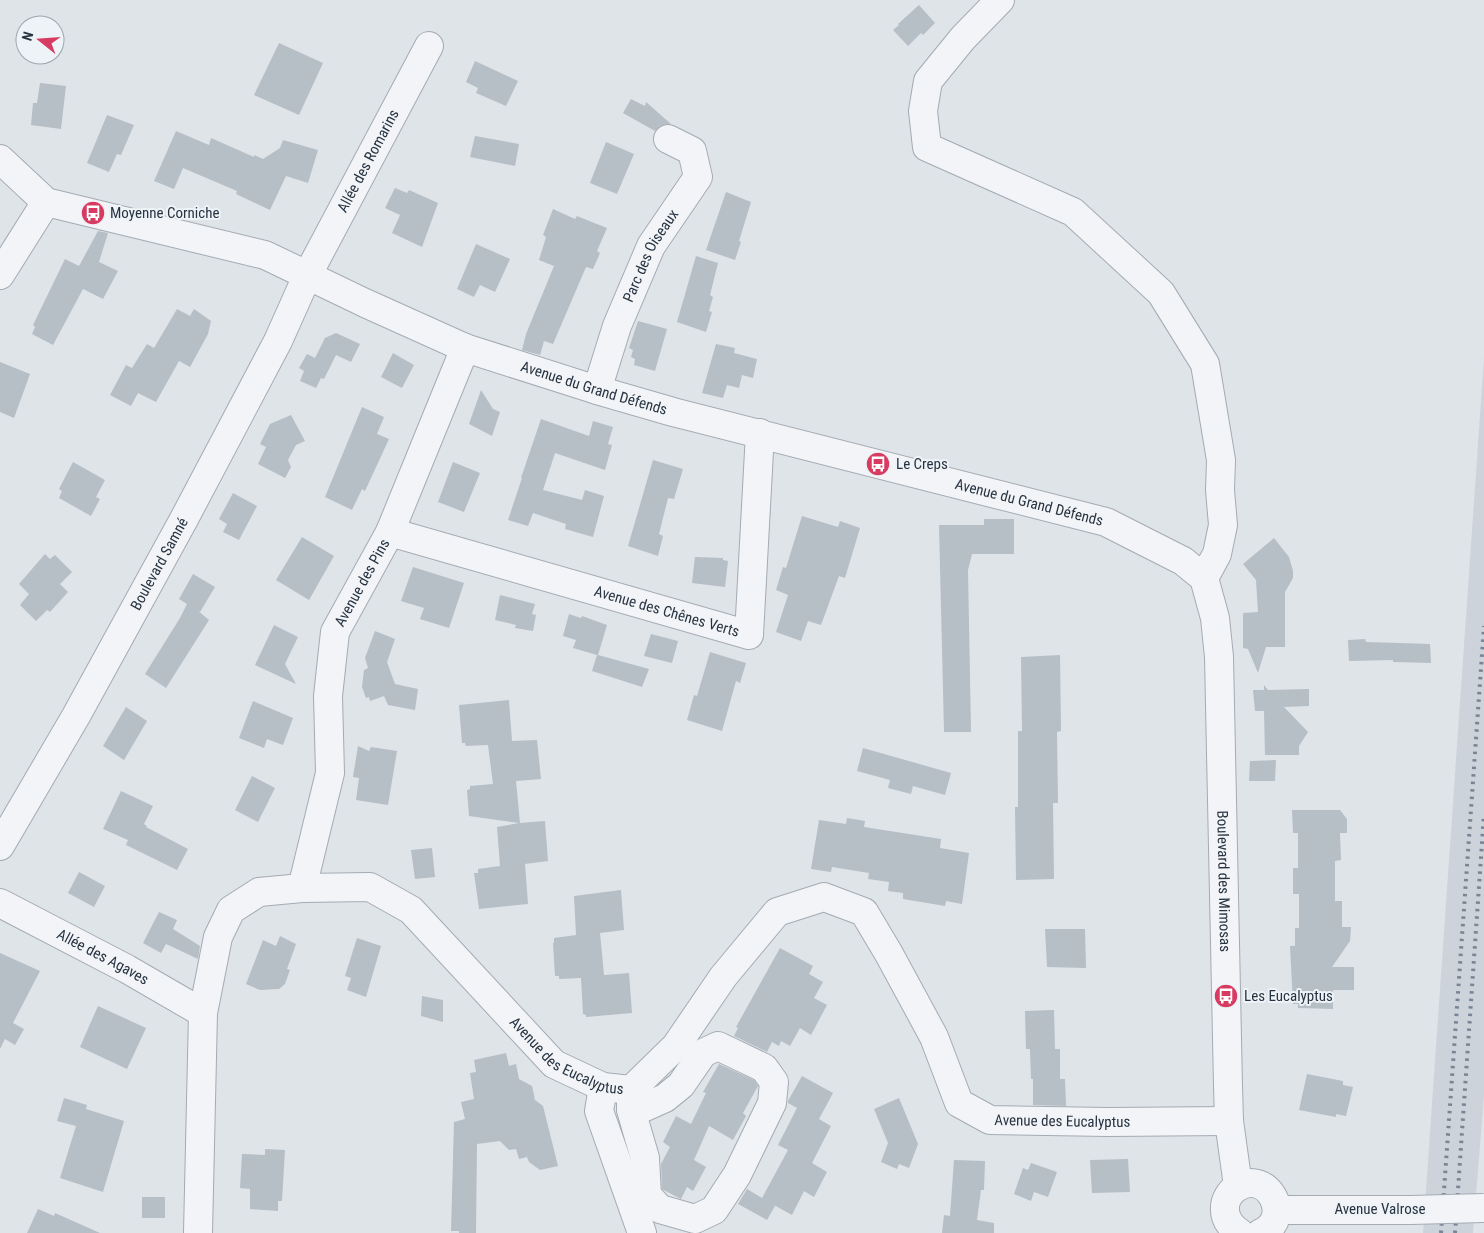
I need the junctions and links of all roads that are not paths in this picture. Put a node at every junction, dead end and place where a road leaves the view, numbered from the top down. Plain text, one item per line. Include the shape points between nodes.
1 (1000, 0) edge
2 (429, 46) dead end
3 (668, 139) dead end
4 (0, 159) edge
5 (46, 202) junction
6 (0, 275) edge
7 (307, 276) junction
8 (465, 348) junction
9 (597, 390) junction
10 (760, 433) junction
11 (390, 532) junction
12 (1204, 578) junction
13 (0, 846) edge
14 (302, 888) junction
15 (0, 904) edge
16 (203, 1013) junction
17 (603, 1087) junction
18 (631, 1100) junction
19 (1229, 1120) junction
20 (1238, 1186) junction
21 (1484, 1208) edge
22 (1277, 1210) junction
23 (198, 1233) edge
24 (642, 1233) edge
25 (1240, 1233) edge
26 (1260, 1233) edge

1 - 12 street via 928,81 923,111 927,147 1072,212 1162,293 1206,364 1221,460 1223,525 1217,554
2 - 7 street, Allée des Romarins
3 - 9 street, Parc des Oiseaux via 692,151 698,177 651,246 617,326
4 - 5 street, Avenue du Grand Défends
5 - 6 street
5 - 7 street, Avenue du Grand Défends via 265,255
7 - 8 street, Avenue du Grand Défends
7 - 13 street, Boulevard Samné via 278,341 184,519
8 - 9 street, Avenue du Grand Défends
8 - 11 street, Avenue des Pins
9 - 10 street, Avenue du Grand Défends
10 - 11 street, Avenue des Chênes Verts via 749,635
10 - 12 street, Avenue du Grand Défends via 1106,522 1183,561
11 - 14 street, Avenue des Pins via 336,632 328,696 330,773
12 - 19 street, Boulevard des Mimosas via 1215,618 1219,658
14 - 16 street, Avenue des Eucalyptus via 259,892 231,910 218,937
14 - 17 street, Avenue des Eucalyptus via 370,887 411,910 554,1064
15 - 16 street, Allée des Agaves via 127,969
16 - 23 street, Avenue des Eucalyptus
17 - 18 street, Avenue des Eucalyptus
17 - 24 street via 600,1111
18 - 18 street via 645,1158 647,1195 660,1209 695,1219 714,1210 737,1175 772,1103 774,1082 764,1068 718,1046 702,1053 681,1085 665,1098 645,1107
18 - 19 street, Avenue des Eucalyptus via 777,912 824,897 864,912 934,1037 959,1103 990,1120
19 - 20 street, Boulevard des Mimosas
20 - 22 street via 1261,1185 1273,1195
20 - 25 street via 1225,1206 1228,1222
21 - 22 street, Avenue Valrose, bridge
22 - 26 street via 1271,1226

